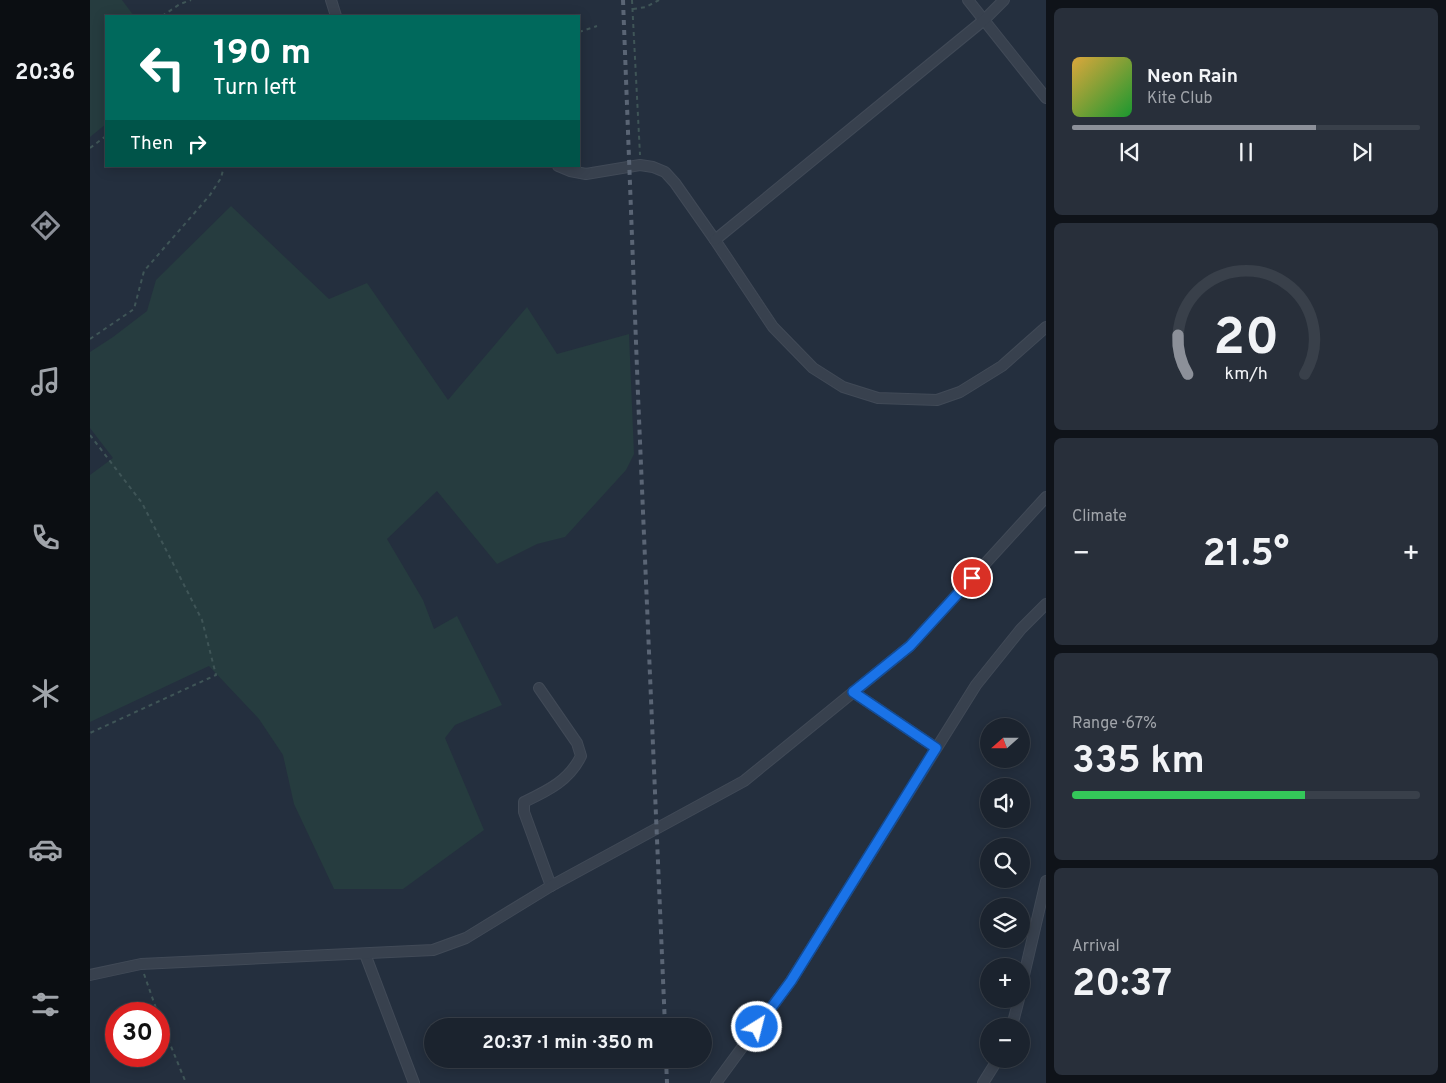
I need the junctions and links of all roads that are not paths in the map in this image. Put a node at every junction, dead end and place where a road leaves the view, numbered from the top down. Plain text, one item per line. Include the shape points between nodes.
1 (331, 0) edge
2 (968, 0) edge
3 (1004, 0) edge
4 (336, 15) edge
5 (984, 20) junction
6 (1046, 98) edge
7 (560, 167) edge
8 (715, 240) junction
9 (1046, 327) edge
10 (1046, 497) edge
11 (1046, 604) edge
12 (539, 688) dead end
13 (853, 692) junction
14 (936, 748) junction
15 (1046, 880) edge
16 (551, 886) junction
17 (365, 954) junction
18 (1028, 958) edge
19 (90, 975) edge
20 (992, 1068) edge
21 (414, 1083) edge
22 (716, 1083) edge
23 (983, 1083) edge

1 - 4 street
2 - 5 street
3 - 5 street
5 - 6 street
5 - 8 street
7 - 8 street via 586,174 640,165 665,172
8 - 9 street via 773,327 813,368 844,388 878,398 937,400 960,392 1002,366
10 - 13 street via 910,646
11 - 14 street via 1021,629 976,685
12 - 16 street via 577,743 581,756 564,779 550,790 524,802 524,812
13 - 14 street
13 - 16 street via 744,781
14 - 22 street via 791,981
15 - 18 street
16 - 17 street via 466,938 432,950
17 - 19 street via 141,964
17 - 21 street
20 - 23 street

